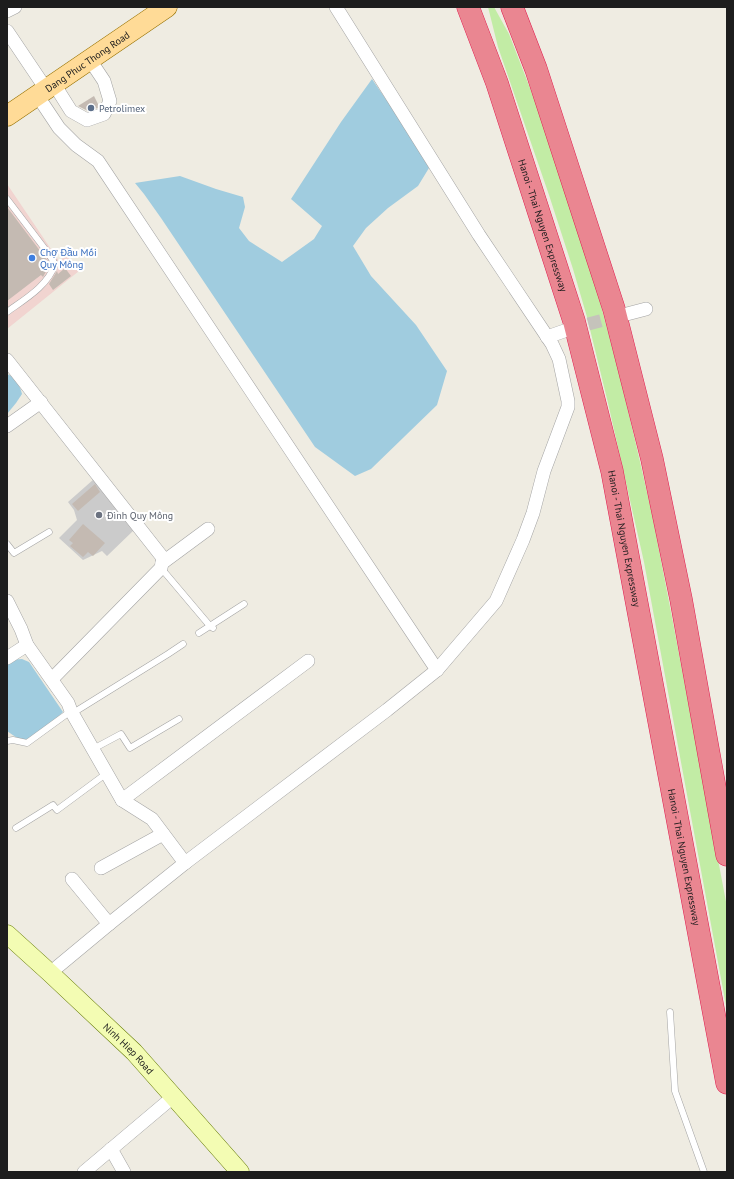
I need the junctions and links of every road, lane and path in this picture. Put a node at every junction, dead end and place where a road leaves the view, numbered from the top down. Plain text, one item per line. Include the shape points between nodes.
1 (15, 7) edge
2 (167, 7) edge
3 (336, 7) edge
4 (468, 7) edge
5 (512, 7) edge
6 (7, 11) edge
7 (7, 31) edge
8 (90, 60) junction
9 (46, 90) junction
10 (7, 116) edge
11 (7, 199) edge
12 (646, 309) dead end
13 (7, 312) edge
14 (623, 315) tunnel mouth
15 (570, 329) tunnel mouth
16 (547, 337) junction
17 (7, 360) edge
18 (41, 402) junction
19 (7, 426) edge
20 (208, 529) dead end
21 (49, 532) dead end
22 (7, 544) edge
23 (162, 565) junction
24 (7, 601) edge
25 (244, 604) dead end
26 (211, 627) junction
27 (199, 633) dead end
28 (183, 644) dead end
29 (27, 645) junction
30 (7, 658) edge
31 (308, 661) dead end
32 (437, 670) junction
33 (52, 679) junction
34 (72, 712) junction
35 (180, 719) dead end
36 (7, 741) edge
37 (93, 749) junction
38 (107, 773) junction
39 (122, 800) junction
40 (16, 828) dead end
41 (163, 834) junction
42 (727, 855) edge
43 (185, 863) junction
44 (101, 868) dead end
45 (72, 879) dead end
46 (109, 924) junction
47 (7, 934) edge
48 (50, 972) junction
49 (670, 1012) dead end
50 (727, 1084) edge
51 (173, 1096) junction
52 (110, 1149) junction
53 (84, 1172) edge
54 (124, 1172) edge
55 (240, 1172) edge
56 (704, 1172) edge

1 - 6 street
2 - 8 main road, Dang Phuc Thong Road
3 - 16 street via 479,235
4 - 50 highway, Hanoi - Thai Nguyen Expressway via 496,83 574,321 610,463
5 - 42 highway via 538,76 622,339 652,459 676,576
7 - 9 street
8 - 9 main road, Dang Phuc Thong Road
8 - 9 street via 104,82 110,101 104,114 87,120 71,111
9 - 10 main road, Dang Phuc Thong Road
9 - 32 street via 59,128 98,161
11 - 13 lane via 55,264 52,272 37,290
12 - 14 street
15 - 16 street
16 - 32 street via 559,359 568,407 544,470 533,513 496,601
17 - 18 street
18 - 19 street
18 - 23 street via 158,551 163,558
20 - 23 street
21 - 22 lane via 14,553
23 - 26 lane
23 - 33 street
24 - 29 street
25 - 26 lane
26 - 27 lane
28 - 34 lane
29 - 30 street
29 - 33 street
31 - 39 street
32 - 43 street
33 - 34 street
34 - 36 lane via 27,743
34 - 37 street
35 - 37 lane via 130,748 121,734
37 - 38 street
38 - 39 street
38 - 40 lane via 57,810 53,805
39 - 41 street via 152,819
41 - 43 street
41 - 44 street
43 - 46 street
45 - 46 street
46 - 48 street
47 - 48 main road, Ninh Hiep Road
48 - 51 main road, Ninh Hiep Road via 134,1052
49 - 56 lane via 675,1091
51 - 52 street
51 - 55 main road, Ninh Hiep Road
52 - 53 street
52 - 54 street

